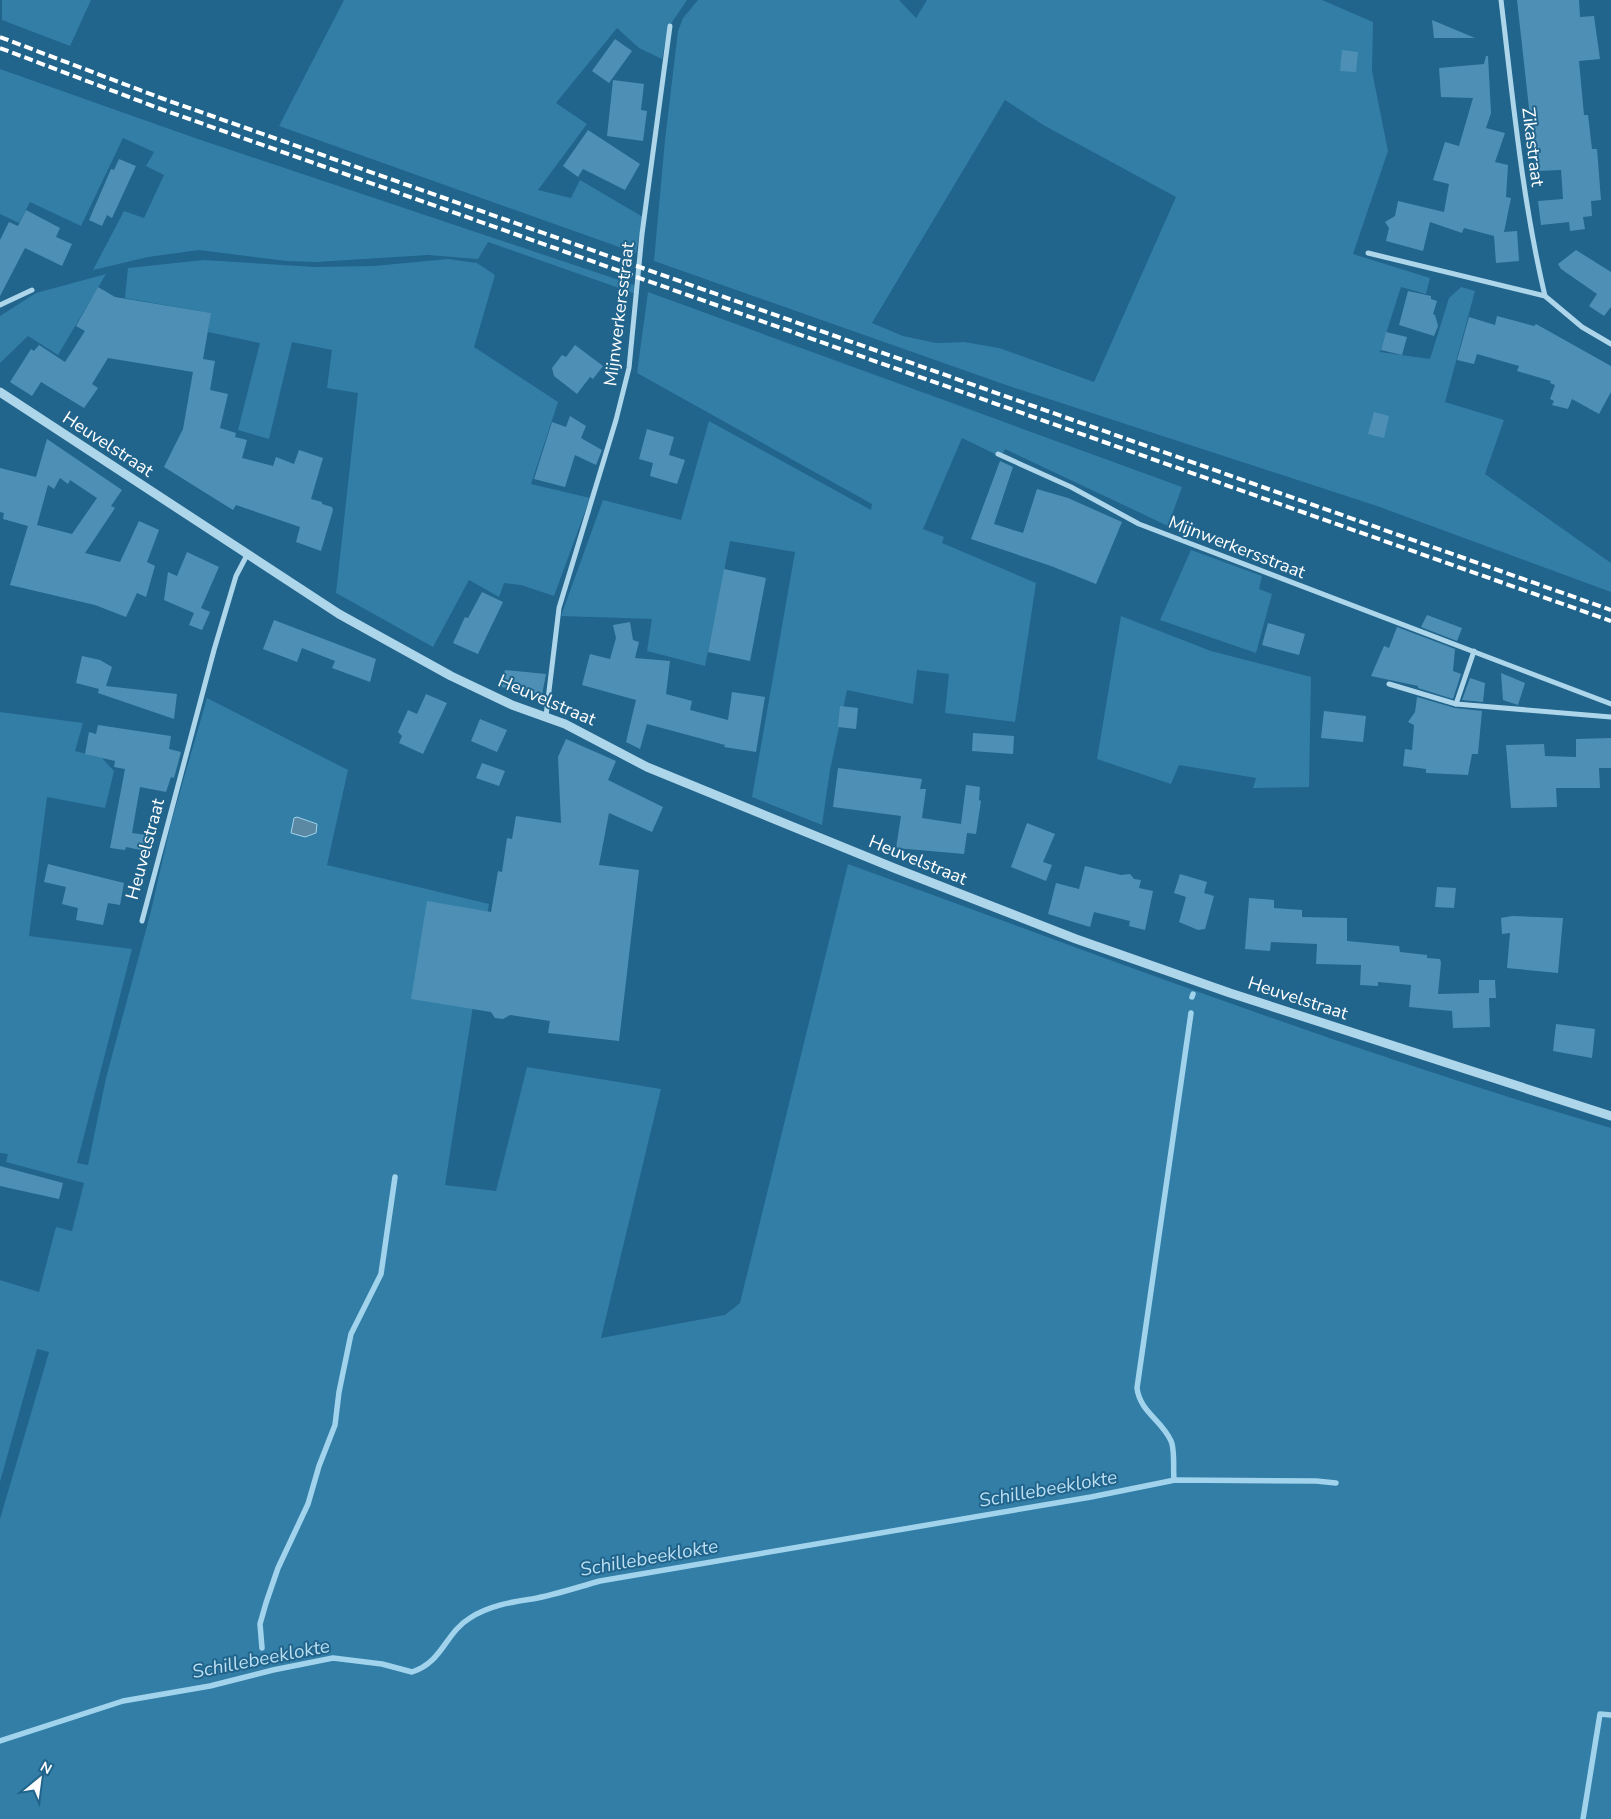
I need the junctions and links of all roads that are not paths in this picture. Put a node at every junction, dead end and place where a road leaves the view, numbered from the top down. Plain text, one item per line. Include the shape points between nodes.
1 (1501, 0) edge
2 (670, 26) dead end
3 (1368, 253) dead end
4 (32, 290) dead end
5 (1545, 296) junction
6 (0, 305) edge
7 (1611, 344) edge
8 (0, 392) edge
9 (998, 454) dead end
10 (247, 555) junction
11 (1474, 651) junction
12 (1388, 684) dead end
13 (1456, 704) junction
14 (1611, 704) edge
15 (546, 716) junction
16 (1611, 717) edge
17 (142, 921) dead end
18 (1611, 1116) edge

1 - 5 street, Zikastraat via 1527,208
2 - 15 street, Mijnwerkersstraat via 642,234 629,368 559,608
3 - 5 street
4 - 6 street
5 - 7 street via 1582,327
8 - 10 street, Heuvelstraat
9 - 11 street, Mijnwerkersstraat via 1139,524
10 - 15 street, Heuvelstraat via 339,614 411,654 512,705
10 - 17 street, Heuvelstraat via 236,576 211,659
11 - 13 street
11 - 14 street, Mijnwerkersstraat
12 - 13 street
13 - 16 street
15 - 18 street, Heuvelstraat via 700,790 1076,939 1230,993

